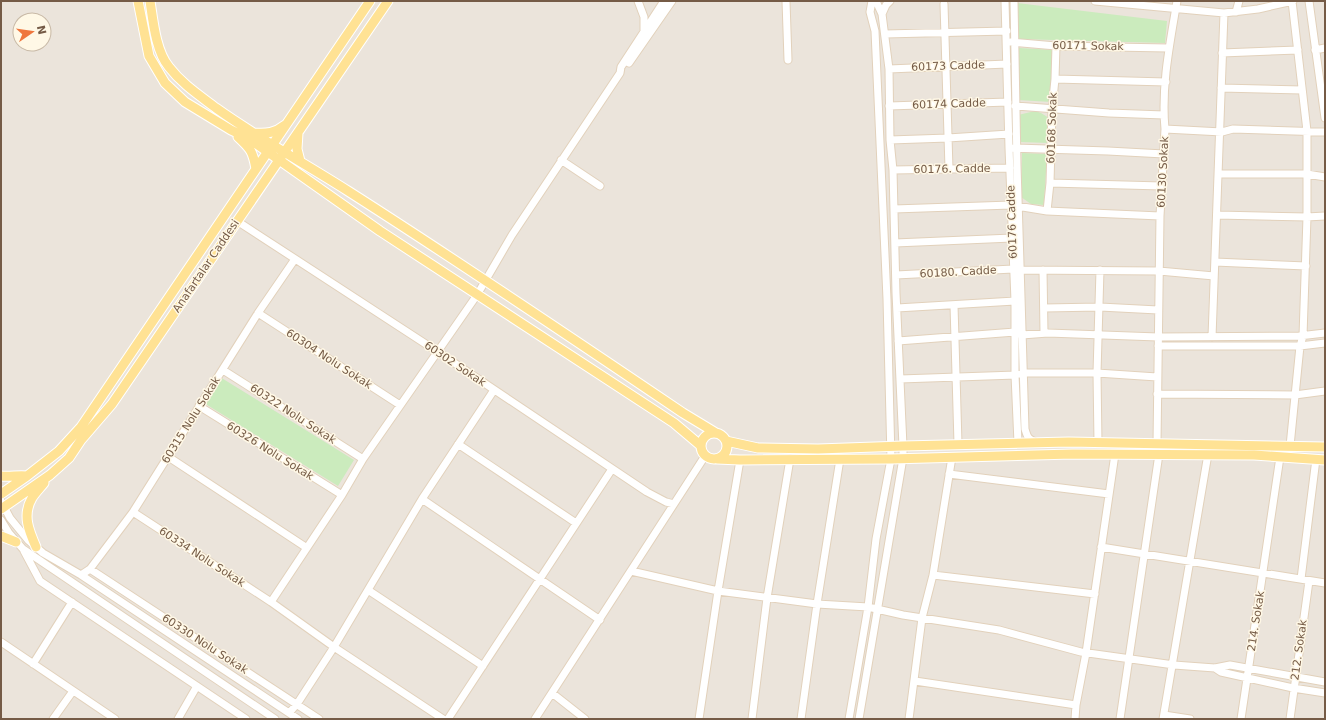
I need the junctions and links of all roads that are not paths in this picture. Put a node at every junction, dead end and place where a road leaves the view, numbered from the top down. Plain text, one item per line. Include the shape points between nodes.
1 (138, 1) edge
2 (150, 1) edge
3 (370, 1) edge
4 (388, 1) edge
5 (638, 1) edge
6 (664, 1) edge
7 (672, 1) edge
8 (786, 1) edge
9 (872, 1) edge
10 (876, 1) edge
11 (890, 1) edge
12 (1006, 1) edge
13 (1014, 1) edge
14 (1095, 1) edge
15 (1239, 1) edge
16 (1292, 1) edge
17 (1309, 1) edge
18 (1115, 2) edge
19 (944, 4) dead end
20 (1270, 4) edge
21 (1176, 5) edge
22 (1236, 12) junction
23 (1224, 13) junction
24 (882, 14) junction
25 (1007, 31) junction
26 (644, 32) junction
27 (944, 33) junction
28 (885, 34) junction
29 (1011, 42) junction
30 (1056, 46) junction
31 (1168, 48) junction
32 (1325, 48) edge
33 (1298, 50) junction
34 (1316, 50) junction
35 (1222, 53) junction
36 (788, 60) dead end
37 (1007, 64) junction
38 (946, 66) junction
39 (889, 69) junction
40 (620, 73) junction
41 (1055, 79) junction
42 (1166, 82) junction
43 (1221, 88) junction
44 (1302, 90) junction
45 (1323, 93) edge
46 (1008, 102) junction
47 (946, 103) junction
48 (889, 106) junction
49 (1016, 106) junction
50 (1052, 109) junction
51 (1164, 115) junction
52 (1325, 118) edge
53 (289, 122) junction
54 (1165, 129) junction
55 (231, 130) junction
56 (298, 131) junction
57 (1307, 131) junction
58 (1220, 132) junction
59 (1325, 132) edge
60 (252, 133) junction
61 (1009, 134) junction
62 (948, 138) junction
63 (890, 140) junction
64 (1013, 148) junction
65 (270, 149) junction
66 (1052, 150) junction
67 (1164, 154) junction
68 (282, 155) junction
69 (562, 160) junction
70 (300, 161) junction
71 (1010, 168) junction
72 (256, 169) junction
73 (949, 169) junction
74 (894, 170) junction
75 (1218, 174) junction
76 (1307, 174) junction
77 (1325, 176) edge
78 (1050, 183) junction
79 (600, 186) dead end
80 (1162, 186) junction
81 (1015, 205) junction
82 (894, 209) junction
83 (1047, 211) junction
84 (1217, 215) junction
85 (1160, 216) junction
86 (1325, 216) edge
87 (1307, 217) junction
88 (237, 221) junction
89 (1012, 238) junction
90 (895, 243) junction
91 (295, 259) junction
92 (1215, 262) junction
93 (1306, 266) junction
94 (1017, 269) junction
95 (1043, 270) junction
96 (1100, 270) junction
97 (1159, 271) junction
98 (896, 275) junction
99 (1214, 276) junction
100 (485, 281) junction
101 (477, 295) junction
102 (1015, 301) junction
103 (954, 306) junction
104 (1100, 307) junction
105 (897, 308) junction
106 (1044, 308) junction
107 (1158, 310) junction
108 (258, 313) junction
109 (1044, 333) junction
110 (1325, 333) edge
111 (1019, 334) junction
112 (1098, 335) junction
113 (1303, 336) junction
114 (955, 337) junction
115 (1158, 337) junction
116 (1212, 337) junction
117 (898, 340) junction
118 (1325, 344) edge
119 (1158, 346) junction
120 (1300, 346) junction
121 (438, 352) junction
122 (223, 370) junction
123 (1023, 373) junction
124 (1097, 373) junction
125 (1016, 375) junction
126 (956, 376) junction
127 (1158, 377) junction
128 (900, 379) junction
129 (494, 390) junction
130 (1325, 391) edge
131 (1157, 394) junction
132 (1295, 395) junction
133 (400, 405) junction
134 (199, 406) junction
135 (716, 433) junction
136 (726, 441) junction
137 (1018, 443) junction
138 (1038, 443) junction
139 (1098, 443) junction
140 (458, 444) junction
141 (958, 444) junction
142 (1157, 444) junction
143 (700, 445) junction
144 (903, 446) junction
145 (1290, 446) junction
146 (890, 447) junction
147 (1325, 447) edge
148 (1115, 454) junction
149 (1159, 454) junction
150 (1208, 454) junction
151 (167, 456) junction
152 (705, 456) junction
153 (952, 457) junction
154 (1280, 457) junction
155 (903, 458) junction
156 (363, 459) junction
157 (717, 459) junction
158 (790, 459) junction
159 (840, 459) junction
160 (891, 459) junction
161 (740, 460) junction
162 (1321, 460) edge
163 (612, 469) junction
164 (949, 474) junction
165 (50, 475) junction
166 (1, 476) edge
167 (27, 476) junction
168 (1, 494) edge
169 (1109, 494) junction
170 (342, 495) junction
171 (422, 499) junction
172 (674, 504) junction
173 (2, 505) edge
174 (133, 512) junction
175 (1, 520) edge
176 (576, 524) junction
177 (1, 536) edge
178 (16, 542) junction
179 (36, 547) junction
180 (1101, 547) junction
181 (308, 548) junction
182 (23, 549) junction
183 (1144, 555) junction
184 (1190, 562) junction
185 (90, 569) junction
186 (631, 571) junction
187 (1263, 573) junction
188 (81, 575) junction
189 (933, 575) junction
190 (539, 579) junction
191 (1301, 579) junction
192 (1309, 580) junction
193 (1325, 583) edge
194 (368, 590) junction
195 (718, 591) junction
196 (1095, 594) junction
197 (767, 598) junction
198 (72, 602) junction
199 (271, 602) junction
200 (817, 604) junction
201 (868, 607) junction
202 (877, 610) junction
203 (922, 618) junction
204 (600, 620) junction
205 (1, 642) edge
206 (334, 647) junction
207 (1086, 653) junction
208 (1129, 659) junction
209 (33, 664) junction
210 (1172, 664) junction
211 (483, 666) junction
212 (1215, 668) junction
213 (1248, 668) junction
214 (1248, 678) junction
215 (1296, 678) junction
216 (915, 681) junction
217 (1325, 682) edge
218 (197, 686) junction
219 (1293, 688) junction
220 (73, 691) junction
221 (1325, 693) edge
222 (552, 694) junction
223 (297, 704) junction
224 (1076, 705) junction
225 (289, 713) junction
226 (1163, 717) edge
227 (53, 719) edge
228 (115, 719) edge
229 (178, 719) edge
230 (246, 719) edge
231 (275, 719) edge
232 (298, 719) edge
233 (319, 719) edge
234 (443, 719) edge
235 (448, 719) edge
236 (535, 719) edge
237 (585, 719) edge
238 (699, 719) edge
239 (752, 719) edge
240 (800, 719) edge
241 (849, 719) edge
242 (859, 719) edge
243 (910, 719) edge
244 (1075, 719) edge
245 (1120, 719) edge
246 (1190, 719) edge
247 (1241, 719) edge
248 (1290, 719) edge

1 - 55 main road via 149,56 165,83 185,102
2 - 60 main road via 154,27 167,66 184,85
3 - 53 main road, Anafartalar Caddesi
4 - 56 main road, Anafartalar Caddesi
5 - 26 street via 644,17
6 - 26 street
7 - 40 street
8 - 36 street
9 - 146 street via 870,12 875,32 887,299
10 - 24 street
11 - 24 street
12 - 25 street, 60176 Cadde
13 - 29 street
14 - 18 street
15 - 22 street
16 - 20 street
16 - 33 street
17 - 34 street
18 - 21 street
19 - 27 street
20 - 22 street
21 - 23 street
21 - 31 street, 60130 Sokak
22 - 23 street
23 - 35 street
24 - 28 street
25 - 27 street
25 - 29 street, 60176 Cadde
26 - 40 street via 621,67
27 - 28 street
27 - 38 street
28 - 39 street
29 - 30 street, 60171 Sokak
29 - 37 street, 60176 Cadde
29 - 49 street
30 - 31 street, 60171 Sokak
30 - 41 street, 60168 Sokak
31 - 42 street, 60130 Sokak
32 - 34 street
33 - 35 street
33 - 44 street
34 - 45 street
35 - 43 street
37 - 38 street, 60173 Cadde
37 - 46 street, 60176 Cadde
38 - 39 street, 60173 Cadde
38 - 47 street
39 - 48 street
40 - 69 street
41 - 42 street
41 - 50 street, 60168 Sokak
42 - 51 street, 60130 Sokak
43 - 44 street
43 - 58 street
44 - 57 street
45 - 52 street
46 - 47 street, 60174 Cadde
46 - 61 street, 60176 Cadde
47 - 48 street, 60174 Cadde
47 - 62 street
48 - 63 street
49 - 50 street
49 - 64 street
50 - 51 street
50 - 66 street, 60168 Sokak
51 - 54 street, 60130 Sokak
53 - 60 main road via 277,131
53 - 65 main road, Anafartalar Caddesi
54 - 58 street
54 - 67 street, 60130 Sokak
55 - 65 main road
55 - 72 main road via 249,147 254,156
56 - 68 main road, Anafartalar Caddesi
56 - 70 main road via 297,149
57 - 58 street via 1233,129
57 - 59 street
57 - 76 street
58 - 75 street
60 - 65 main road
61 - 62 street
61 - 64 street, 60176 Cadde
62 - 63 street
62 - 73 street
63 - 74 street
64 - 66 street
64 - 71 street, 60176 Cadde
64 - 81 street
65 - 68 main road
65 - 72 main road, Anafartalar Caddesi
66 - 67 street
66 - 78 street, 60168 Sokak
67 - 80 street, 60130 Sokak
68 - 70 main road
68 - 88 main road, Anafartalar Caddesi
68 - 101 main road via 380,231
69 - 79 street
69 - 100 street
70 - 100 main road
71 - 73 street, 60176. Cadde
71 - 81 street, 60176 Cadde
72 - 167 main road, Anafartalar Caddesi via 81,427 59,451
73 - 74 street, 60176. Cadde
74 - 82 street
75 - 76 street
75 - 84 street
76 - 77 street
76 - 87 street
78 - 80 street
78 - 83 street, 60168 Sokak
80 - 85 street, 60130 Sokak
81 - 82 street
81 - 83 street
81 - 89 street, 60176 Cadde
81 - 94 street
82 - 90 street
83 - 85 street
84 - 87 street
84 - 92 street
85 - 97 street, 60130 Sokak
86 - 87 street
87 - 93 street
88 - 91 street, 60302 Sokak
88 - 165 main road, Anafartalar Caddesi via 112,404 69,458
89 - 90 street
89 - 94 street, 60176 Cadde
90 - 98 street
91 - 108 street, 60315 Nolu Sokak
91 - 121 street, 60302 Sokak
92 - 93 street
92 - 99 street
93 - 113 street
94 - 95 street, 60180. Cadde
94 - 98 street, 60180. Cadde
94 - 102 street, 60176 Cadde
94 - 111 street
95 - 96 street, 60180. Cadde
95 - 106 street
96 - 97 street, 60180. Cadde
96 - 104 street
97 - 99 street, 60180. Cadde
97 - 107 street, 60130 Sokak
98 - 105 street
99 - 116 street
100 - 101 street
100 - 135 main road
101 - 121 street
101 - 143 main road via 674,423
102 - 103 street
102 - 111 street, 60176 Cadde
103 - 105 street
103 - 114 street
104 - 106 street
104 - 107 street
104 - 112 street
105 - 117 street
106 - 109 street
107 - 115 street, 60130 Sokak
108 - 122 street, 60315 Nolu Sokak
108 - 133 street, 60304 Nolu Sokak
109 - 111 street
109 - 112 street
110 - 113 street
111 - 114 street
111 - 123 street
111 - 125 street, 60176 Cadde
112 - 115 street
112 - 124 street
113 - 116 street
113 - 120 street
114 - 117 street
114 - 126 street
115 - 116 street
115 - 119 street, 60130 Sokak
117 - 128 street
118 - 120 street
119 - 120 street
119 - 127 street, 60130 Sokak
120 - 132 street
121 - 129 street, 60302 Sokak
121 - 133 street
122 - 134 street, 60315 Nolu Sokak
122 - 156 street, 60322 Nolu Sokak
123 - 124 street
123 - 125 street
123 - 138 street via 1025,429 1027,437
124 - 127 street
124 - 139 street
125 - 126 street
125 - 137 street, 60176 Cadde
126 - 128 street
126 - 141 street
127 - 131 street, 60130 Sokak
128 - 144 street
129 - 140 street
129 - 163 street, 60302 Sokak
130 - 132 street
131 - 132 street
131 - 142 street, 60130 Sokak
132 - 145 street
133 - 156 street
134 - 151 street, 60315 Nolu Sokak
134 - 170 street, 60326 Nolu Sokak
135 - 136 main road
135 - 143 main road via 707,434
136 - 146 main road via 758,448
136 - 157 main road via 724,454
137 - 138 main road
137 - 141 main road
138 - 139 main road
139 - 142 main road
140 - 171 street
140 - 176 street
141 - 144 main road
142 - 145 main road
143 - 152 main road
144 - 146 main road
144 - 155 street
145 - 147 main road
146 - 160 street
148 - 149 main road
148 - 153 main road
148 - 169 street
149 - 150 main road
149 - 183 street
150 - 154 main road
150 - 184 street
151 - 174 street, 60315 Nolu Sokak
151 - 181 street
152 - 157 main road
152 - 172 street
153 - 155 main road
153 - 164 street
154 - 162 main road
154 - 187 street, 214. Sokak
155 - 160 main road
155 - 202 street
156 - 170 street
157 - 161 main road
158 - 159 main road
158 - 161 main road
158 - 197 street
159 - 160 main road
159 - 200 street
160 - 201 street via 876,539
161 - 195 street
162 - 191 street
163 - 172 street, 60302 Sokak via 647,492
163 - 176 street
164 - 169 street
164 - 189 street
165 - 173 main road, Anafartalar Caddesi
165 - 179 main road via 32,498 26,514
166 - 167 main road
167 - 168 main road, Anafartalar Caddesi
169 - 180 street
170 - 181 street
171 - 190 street
171 - 194 street
172 - 186 street
173 - 179 street
174 - 185 street, 60315 Nolu Sokak
174 - 199 street, 60334 Nolu Sokak
175 - 178 street
176 - 190 street
177 - 178 main road
178 - 182 street
179 - 188 street
180 - 183 street
180 - 196 street
181 - 199 street
182 - 198 street via 40,581
182 - 231 street
183 - 184 street
183 - 208 street
184 - 187 street
184 - 210 street
185 - 188 street, 60315 Nolu Sokak
185 - 223 street, 60330 Nolu Sokak
186 - 195 street
186 - 204 street
187 - 191 street
187 - 213 street, 214. Sokak
188 - 225 street
189 - 196 street
189 - 203 street
190 - 204 street
190 - 211 street
191 - 192 street
192 - 193 street
192 - 215 street, 212. Sokak
194 - 206 street
194 - 211 street
195 - 197 street
195 - 238 street
196 - 207 street
197 - 200 street
197 - 239 street
198 - 209 street
198 - 218 street
199 - 206 street, 60334 Nolu Sokak
200 - 201 street
200 - 240 street
201 - 202 street
201 - 241 street
202 - 203 street
202 - 242 street
203 - 207 street via 999,630
203 - 216 street
204 - 222 street
205 - 209 street
206 - 223 street
206 - 234 street, 60334 Nolu Sokak
207 - 208 street
207 - 224 street
208 - 210 street
208 - 245 street
209 - 220 street
210 - 212 street
210 - 226 street
211 - 235 street
212 - 213 street via 1230,665
212 - 214 street via 1221,672
213 - 214 street, 214. Sokak
213 - 215 street
214 - 219 street
214 - 247 street
215 - 217 street
215 - 219 street, 212. Sokak
216 - 224 street
216 - 243 street
218 - 229 street
218 - 230 street
219 - 221 street
219 - 248 street, 212. Sokak
220 - 227 street
220 - 228 street
222 - 236 street
222 - 237 street
223 - 225 street
223 - 233 street, 60330 Nolu Sokak
224 - 244 street
225 - 232 street
226 - 246 street

